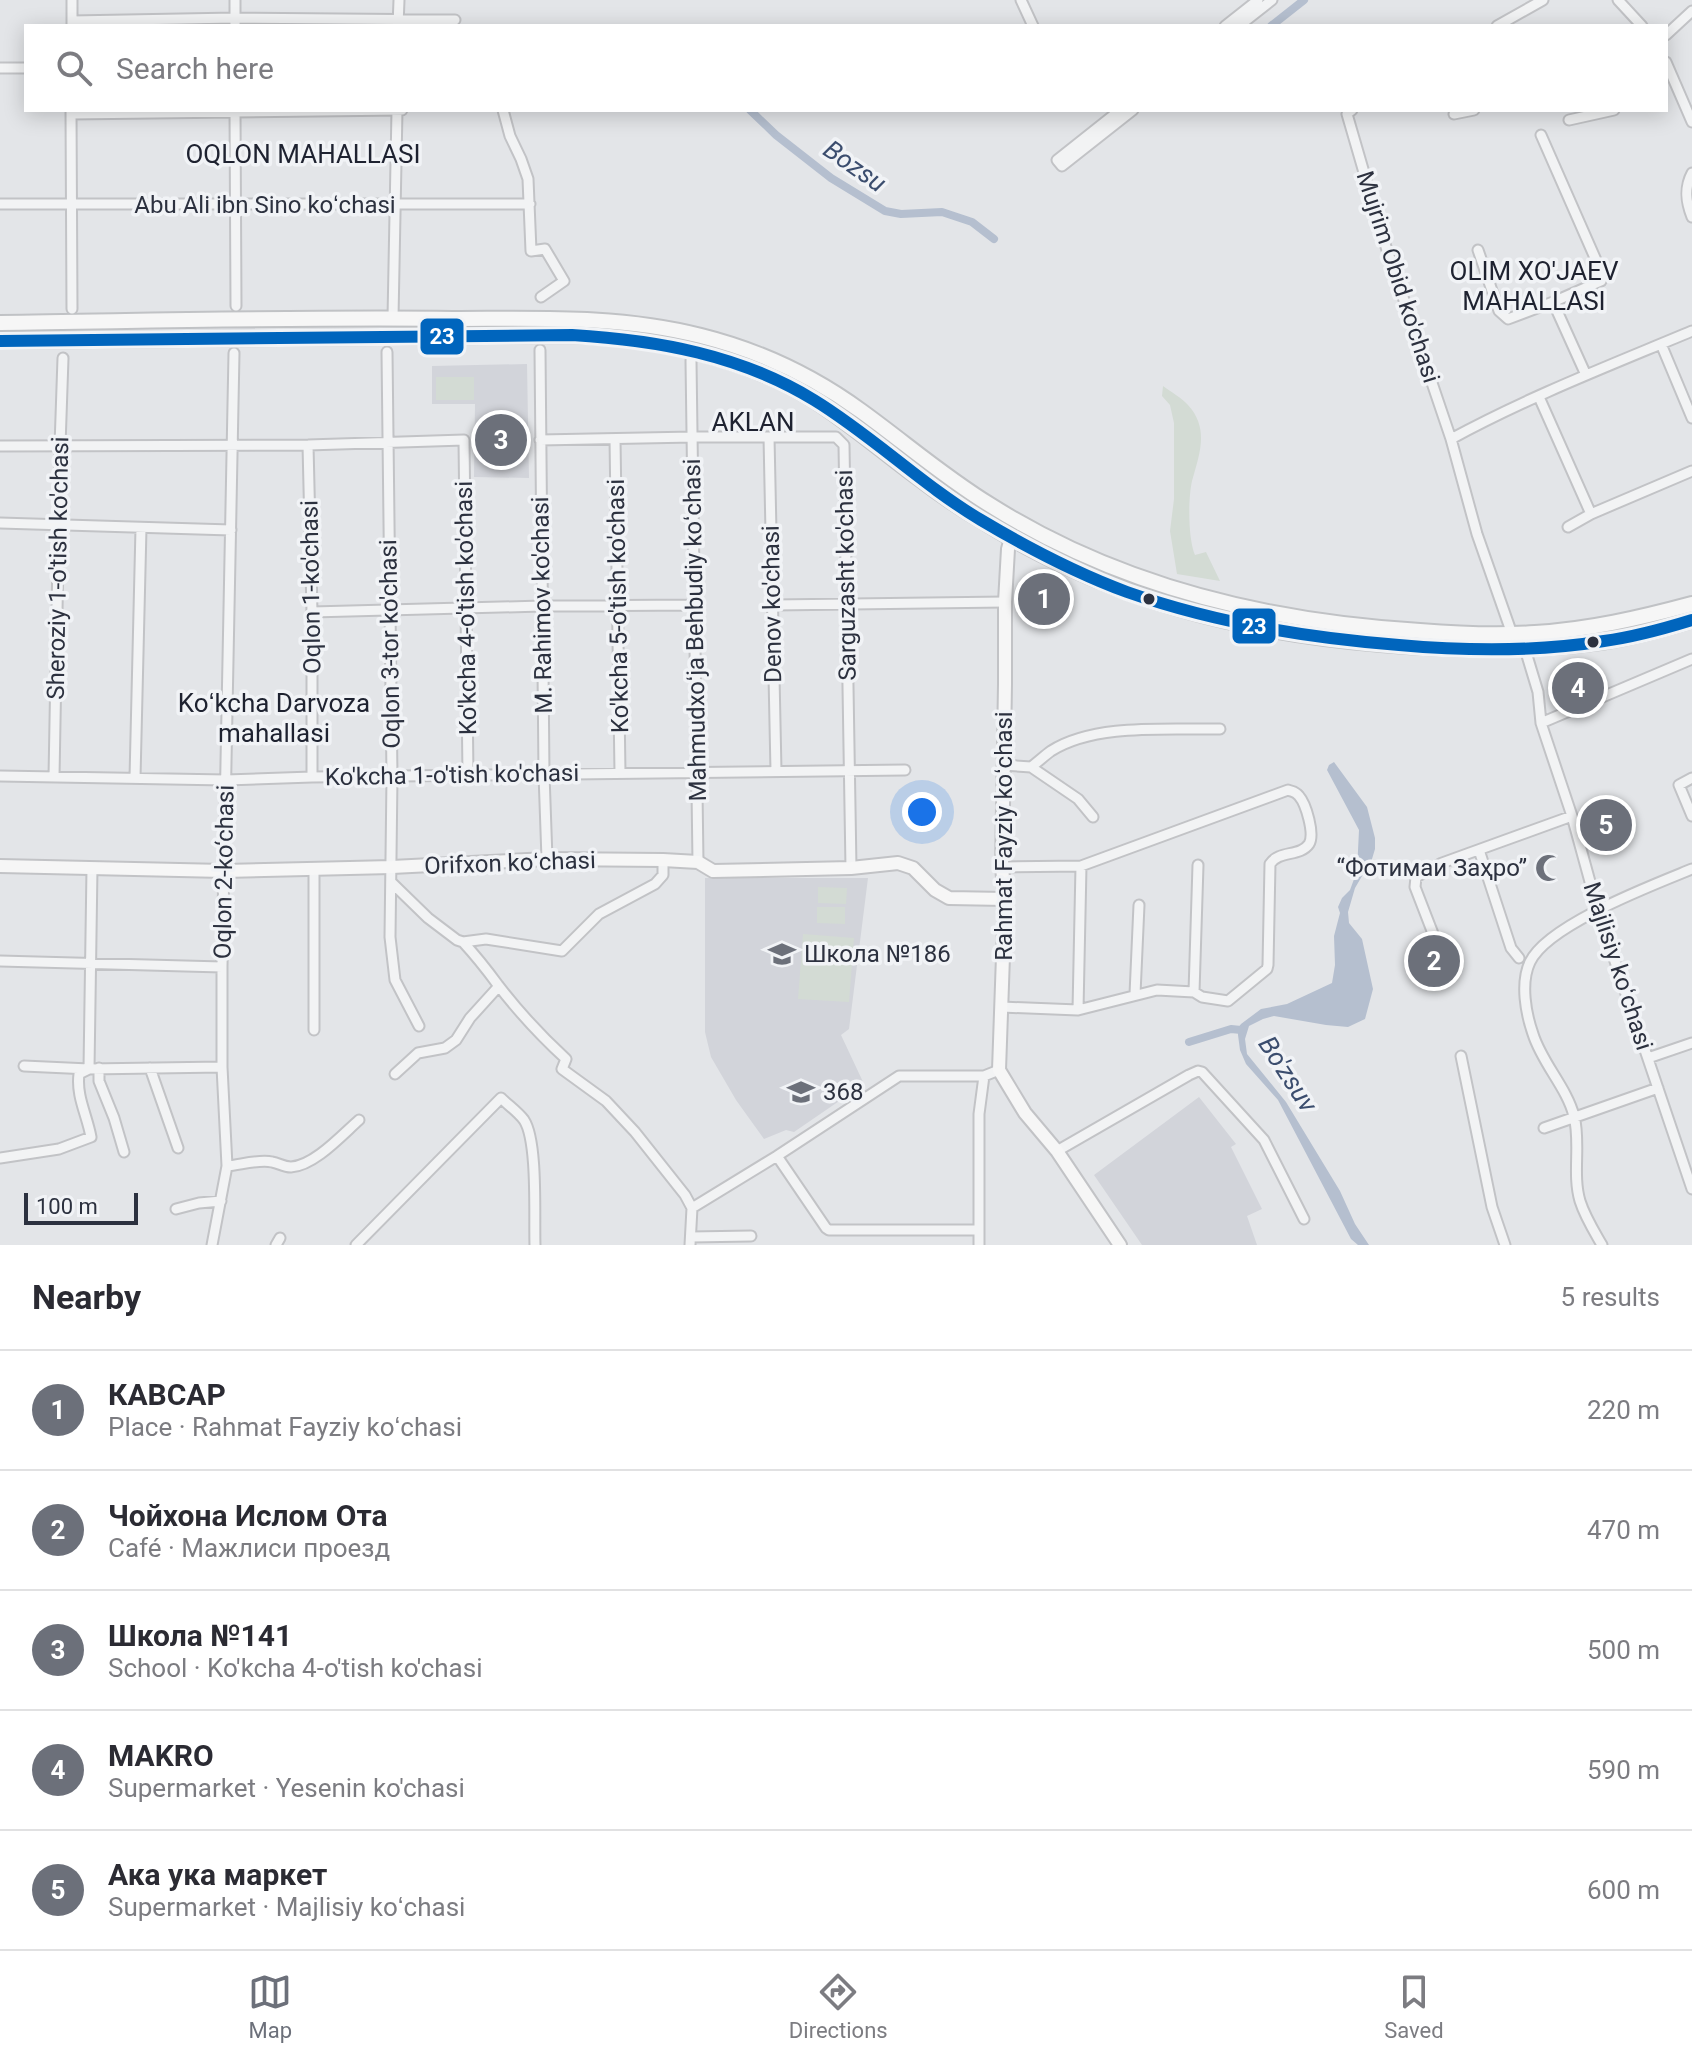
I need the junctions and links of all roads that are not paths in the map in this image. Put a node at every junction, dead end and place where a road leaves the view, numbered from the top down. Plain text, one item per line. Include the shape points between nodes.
1 (72, 0) edge
2 (235, 0) edge
3 (399, 0) edge
4 (1021, 0) edge
5 (1258, 0) edge
6 (1272, 0) edge
7 (1543, 0) edge
8 (1618, 0) edge
9 (1692, 11) edge
10 (455, 20) dead end
11 (235, 22) edge
12 (398, 22) edge
13 (72, 23) edge
14 (1032, 24) edge
15 (1228, 24) edge
16 (1242, 24) edge
17 (1501, 24) edge
18 (1640, 24) edge
19 (1668, 33) edge
20 (1668, 66) edge
21 (0, 68) edge
22 (24, 68) edge
23 (1677, 85) junction
24 (1668, 89) edge
25 (71, 112) edge
26 (235, 112) edge
27 (399, 112) edge
28 (504, 112) edge
29 (1117, 112) edge
30 (1130, 112) edge
31 (1350, 112) edge
32 (1464, 112) edge
33 (1605, 112) edge
34 (1454, 114) dead end
35 (1569, 120) dead end
36 (1692, 122) edge
37 (1541, 135) dead end
38 (1692, 173) edge
39 (0, 204) edge
40 (235, 204) junction
41 (395, 204) junction
42 (530, 204) junction
43 (71, 205) junction
44 (1692, 217) edge
45 (1478, 250) dead end
46 (541, 297) dead end
47 (1553, 302) junction
48 (236, 306) dead end
49 (72, 309) dead end
50 (393, 318) junction
51 (0, 323) edge
52 (1692, 331) edge
53 (0, 341) edge
54 (1661, 344) junction
55 (540, 350) dead end
56 (693, 350) junction
57 (387, 352) dead end
58 (234, 353) dead end
59 (740, 357) junction
60 (63, 358) dead end
61 (1586, 375) junction
62 (823, 387) junction
63 (1539, 397) junction
64 (814, 400) junction
65 (1692, 418) edge
66 (693, 437) junction
67 (769, 437) junction
68 (615, 439) junction
69 (1451, 439) junction
70 (540, 440) junction
71 (389, 443) junction
72 (231, 445) junction
73 (308, 445) junction
74 (0, 446) edge
75 (60, 446) junction
76 (1692, 471) edge
77 (1591, 514) junction
78 (0, 523) edge
79 (59, 525) junction
80 (1568, 527) dead end
81 (141, 528) junction
82 (231, 530) junction
83 (1011, 538) junction
84 (1176, 590) junction
85 (1005, 602) junction
86 (847, 604) junction
87 (1692, 604) edge
88 (696, 605) junction
89 (774, 605) junction
90 (542, 606) junction
91 (619, 607) junction
92 (1171, 607) junction
93 (467, 608) junction
94 (312, 612) junction
95 (389, 612) junction
96 (1626, 620) junction
97 (1692, 620) edge
98 (1353, 634) junction
99 (1512, 634) junction
100 (1630, 636) junction
101 (1525, 649) junction
102 (1692, 659) edge
103 (1541, 723) junction
104 (1220, 729) dead end
105 (1003, 765) junction
106 (1031, 767) junction
107 (850, 770) junction
108 (905, 770) dead end
109 (698, 771) junction
110 (776, 771) junction
111 (620, 773) junction
112 (544, 774) junction
113 (0, 776) edge
114 (468, 776) junction
115 (54, 777) junction
116 (312, 777) junction
117 (392, 777) junction
118 (135, 778) junction
119 (1692, 778) edge
120 (226, 780) junction
121 (1572, 816) junction
122 (1692, 816) edge
123 (1093, 817) dead end
124 (1479, 850) junction
125 (547, 859) junction
126 (663, 860) junction
127 (698, 862) junction
128 (1198, 865) dead end
129 (0, 866) edge
130 (1081, 866) junction
131 (392, 867) junction
132 (1002, 867) junction
133 (92, 868) junction
134 (851, 868) junction
135 (314, 869) junction
136 (1692, 869) edge
137 (224, 871) junction
138 (391, 882) junction
139 (1005, 899) junction
140 (1139, 905) dead end
141 (1598, 911) junction
142 (463, 942) junction
143 (1519, 958) dead end
144 (0, 961) edge
145 (92, 962) junction
146 (1444, 962) dead end
147 (222, 967) junction
148 (499, 986) junction
149 (1194, 992) junction
150 (1135, 994) junction
151 (1002, 1007) junction
152 (1078, 1010) junction
153 (419, 1026) dead end
154 (314, 1030) dead end
155 (1692, 1043) edge
156 (1461, 1056) dead end
157 (1648, 1058) junction
158 (24, 1066) dead end
159 (222, 1067) junction
160 (94, 1068) junction
161 (150, 1068) junction
162 (999, 1070) junction
163 (395, 1074) dead end
164 (984, 1076) junction
165 (1658, 1088) junction
166 (1575, 1117) junction
167 (359, 1120) dead end
168 (1544, 1128) dead end
169 (178, 1148) dead end
170 (1057, 1151) junction
171 (124, 1152) dead end
172 (777, 1156) junction
173 (0, 1158) edge
174 (227, 1166) junction
175 (1692, 1189) edge
176 (221, 1201) junction
177 (692, 1208) junction
178 (176, 1209) dead end
179 (1304, 1219) dead end
180 (979, 1230) junction
181 (751, 1236) dead end
182 (691, 1241) edge
183 (212, 1245) edge
184 (356, 1245) edge
185 (535, 1245) edge
186 (979, 1245) edge
187 (1120, 1245) edge
188 (1505, 1245) edge
189 (1602, 1245) edge

1 - 13 street
2 - 11 street
3 - 12 street
4 - 14 street
5 - 15 street
6 - 16 street
7 - 17 street
8 - 18 street
9 - 19 street
10 - 12 street
11 - 12 street
11 - 13 street
20 - 23 street
21 - 22 street
23 - 24 street
23 - 36 street
25 - 43 street
26 - 40 street
27 - 41 street
28 - 42 street via 528,179
29 - 30 street via 1057,160 1062,166
31 - 69 street, Mujrim Obid ko'chasi via 1383,238
32 - 34 street
33 - 35 street
37 - 47 street via 1603,276
38 - 44 street via 1686,200
39 - 43 street, Abu Ali ibn Sino koʻchasi
40 - 41 street, Abu Ali ibn Sino koʻchasi
40 - 43 street, Abu Ali ibn Sino koʻchasi
40 - 48 street
41 - 42 street, Abu Ali ibn Sino koʻchasi
41 - 50 street
42 - 46 street via 531,251 545,249 564,281
43 - 49 street
45 - 47 street via 1499,311 1508,319
47 - 61 street
50 - 51 main road
50 - 59 main road via 622,321 700,336
52 - 54 street
53 - 56 main road via 572,335 631,338
54 - 61 street
54 - 65 street
55 - 70 street, M. Rahimov ko'chasi
56 - 59 main road
56 - 66 street, Mahmudxoʻja Behbudiy koʻchasi
57 - 71 street, Oqlon 3-tor ko'chasi
58 - 72 street, Oqlon 2-ko‘chasi
59 - 62 main road via 796,371
59 - 64 main road
60 - 75 street, Sheroziy 1-o'tish ko'chasi
61 - 63 street
62 - 64 main road via 814,391
62 - 84 main road via 1012,519 1103,565
63 - 69 street
63 - 77 street
64 - 83 main road via 965,511
66 - 67 street, Sarguzasht ko'chasi
66 - 68 street, Sarguzasht ko'chasi
66 - 88 street, Mahmudxoʻja Behbudiy koʻchasi
67 - 86 street, Sarguzasht ko'chasi via 836,437 844,445
67 - 89 street, Denov ko'chasi
68 - 70 street, Sarguzasht ko'chasi
68 - 91 street, Ko'kcha 5-o'tish ko'chasi
69 - 99 street, Mujrim Obid ko'chasi
70 - 90 street, M. Rahimov ko'chasi
71 - 73 street
71 - 93 street, Ko'kcha 4-o'tish ko'chasi via 464,440
71 - 95 street, Oqlon 3-tor ko'chasi
72 - 73 street
72 - 75 street
72 - 82 street, Oqlon 2-ko‘chasi
73 - 94 street, Oqlon 1-ko'chasi
74 - 75 street
75 - 79 street, Sheroziy 1-o'tish ko'chasi
76 - 77 street
77 - 80 street
78 - 79 street
79 - 81 street
79 - 115 street, Sheroziy 1-o'tish ko'chasi
81 - 82 street
81 - 118 street
82 - 120 street, Oqlon 2-ko‘chasi
83 - 85 street, Rahmat Fayziy koʻchasi
83 - 92 main road via 1081,574
84 - 92 main road via 1180,601
84 - 98 main road
85 - 86 street
85 - 105 street, Rahmat Fayziy koʻchasi
86 - 89 street
86 - 107 street, Sarguzasht ko'chasi
87 - 96 main road
88 - 91 street
88 - 109 street, Mahmudxoʻja Behbudiy koʻchasi
89 - 110 street, Denov ko'chasi
90 - 91 street
90 - 93 street
90 - 112 street, M. Rahimov ko'chasi
91 - 111 street, Ko'kcha 5-o'tish ko'chasi
92 - 98 main road via 1280,632
93 - 95 street
93 - 114 street, Ko'kcha 4-o'tish ko'chasi
94 - 95 street
94 - 116 street, Oqlon 1-ko'chasi
95 - 117 street, Oqlon 3-tor ko'chasi
96 - 99 main road
96 - 100 main road via 1631,623
97 - 100 main road
98 - 99 main road
98 - 101 main road via 1450,649
100 - 101 main road
101 - 103 street, Majlisiy koʻchasi
102 - 103 street
103 - 121 street, Majlisiy koʻchasi
104 - 106 street via 1106,731 1052,750
105 - 106 street
105 - 132 street, Rahmat Fayziy koʻchasi
106 - 123 street via 1078,799
107 - 108 street, Ko'kcha 1-o'tish ko'chasi
107 - 110 street, Ko'kcha 1-o'tish ko'chasi
107 - 134 street, Sarguzasht ko'chasi
109 - 110 street, Ko'kcha 1-o'tish ko'chasi
109 - 111 street, Ko'kcha 1-o'tish ko'chasi
109 - 127 street, Mahmudxoʻja Behbudiy koʻchasi
111 - 112 street, Ko'kcha 1-o'tish ko'chasi
112 - 114 street, Ko'kcha 1-o'tish ko'chasi
112 - 125 street, M. Rahimov ko'chasi
113 - 115 street, Ko'kcha 1-o'tish ko'chasi
114 - 117 street, Ko'kcha 1-o'tish ko'chasi
115 - 118 street, Ko'kcha 1-o'tish ko'chasi
116 - 117 street, Ko'kcha 1-o'tish ko'chasi
116 - 120 street, Ko'kcha 1-o'tish ko'chasi
117 - 131 street, Oqlon 3-tor ko'chasi
118 - 120 street, Ko'kcha 1-o'tish ko'chasi
119 - 122 street via 1679,785
120 - 137 street, Oqlon 2-ko‘chasi
121 - 124 street
121 - 141 street, Majlisiy koʻchasi
124 - 143 street via 1511,948
124 - 146 street via 1416,877 1415,887
125 - 126 street, Orifxon koʻchasi
125 - 131 street, Orifxon koʻchasi
126 - 127 street, Orifxon koʻchasi
126 - 142 street via 663,875 655,884 599,914 562,951 486,939
127 - 134 street, Orifxon koʻchasi via 713,871
128 - 149 street
129 - 133 street, Orifxon koʻchasi
130 - 132 street
130 - 149 street via 1288,790 1300,798 1311,839 1305,848 1270,864 1267,969 1228,1001
130 - 152 street
131 - 135 street, Orifxon koʻchasi
131 - 138 street, Oqlon 3-tor ko'chasi
132 - 139 street, Rahmat Fayziy koʻchasi
133 - 137 street, Orifxon koʻchasi
133 - 145 street
134 - 139 street, Orifxon koʻchasi via 903,864 949,898
135 - 137 street, Orifxon koʻchasi
135 - 154 street
136 - 141 street
137 - 147 street, Oqlon 2-ko‘chasi
138 - 142 street
138 - 153 street, Oqlon 3-tor ko'chasi via 395,980
139 - 151 street, Rahmat Fayziy koʻchasi
140 - 150 street
141 - 157 street, Majlisiy koʻchasi
141 - 166 street via 1544,944 1527,971 1532,1032
142 - 148 street
144 - 145 street
145 - 147 street
145 - 160 street
147 - 159 street, Oqlon 2-ko‘chasi
148 - 163 street via 456,1040 445,1048 418,1053
148 - 177 street via 566,1059 562,1069 606,1101 635,1132
149 - 150 street
150 - 152 street
151 - 152 street
151 - 162 street, Rahmat Fayziy koʻchasi
155 - 157 street
156 - 188 street via 1492,1207
157 - 165 street, Majlisiy koʻchasi
158 - 160 street
159 - 161 street
159 - 174 street, Oqlon 2-ko‘chasi
160 - 161 street
160 - 171 street
160 - 173 street via 78,1076 91,1137 59,1149
161 - 169 street
162 - 164 street
162 - 170 street
164 - 172 street via 899,1076
164 - 180 street
165 - 166 street
165 - 175 street, Majlisiy koʻchasi
166 - 168 street
166 - 189 street via 1580,1202
167 - 174 street via 305,1163
170 - 179 street via 1202,1072 1264,1140
170 - 187 street
172 - 177 street
172 - 180 street via 829,1230
174 - 176 street, Oqlon 2-ko‘chasi
176 - 178 street
176 - 183 street, Oqlon 2-ko‘chasi
177 - 182 street
180 - 186 street
181 - 182 street
184 - 185 street via 501,1098 523,1118 529,1132

